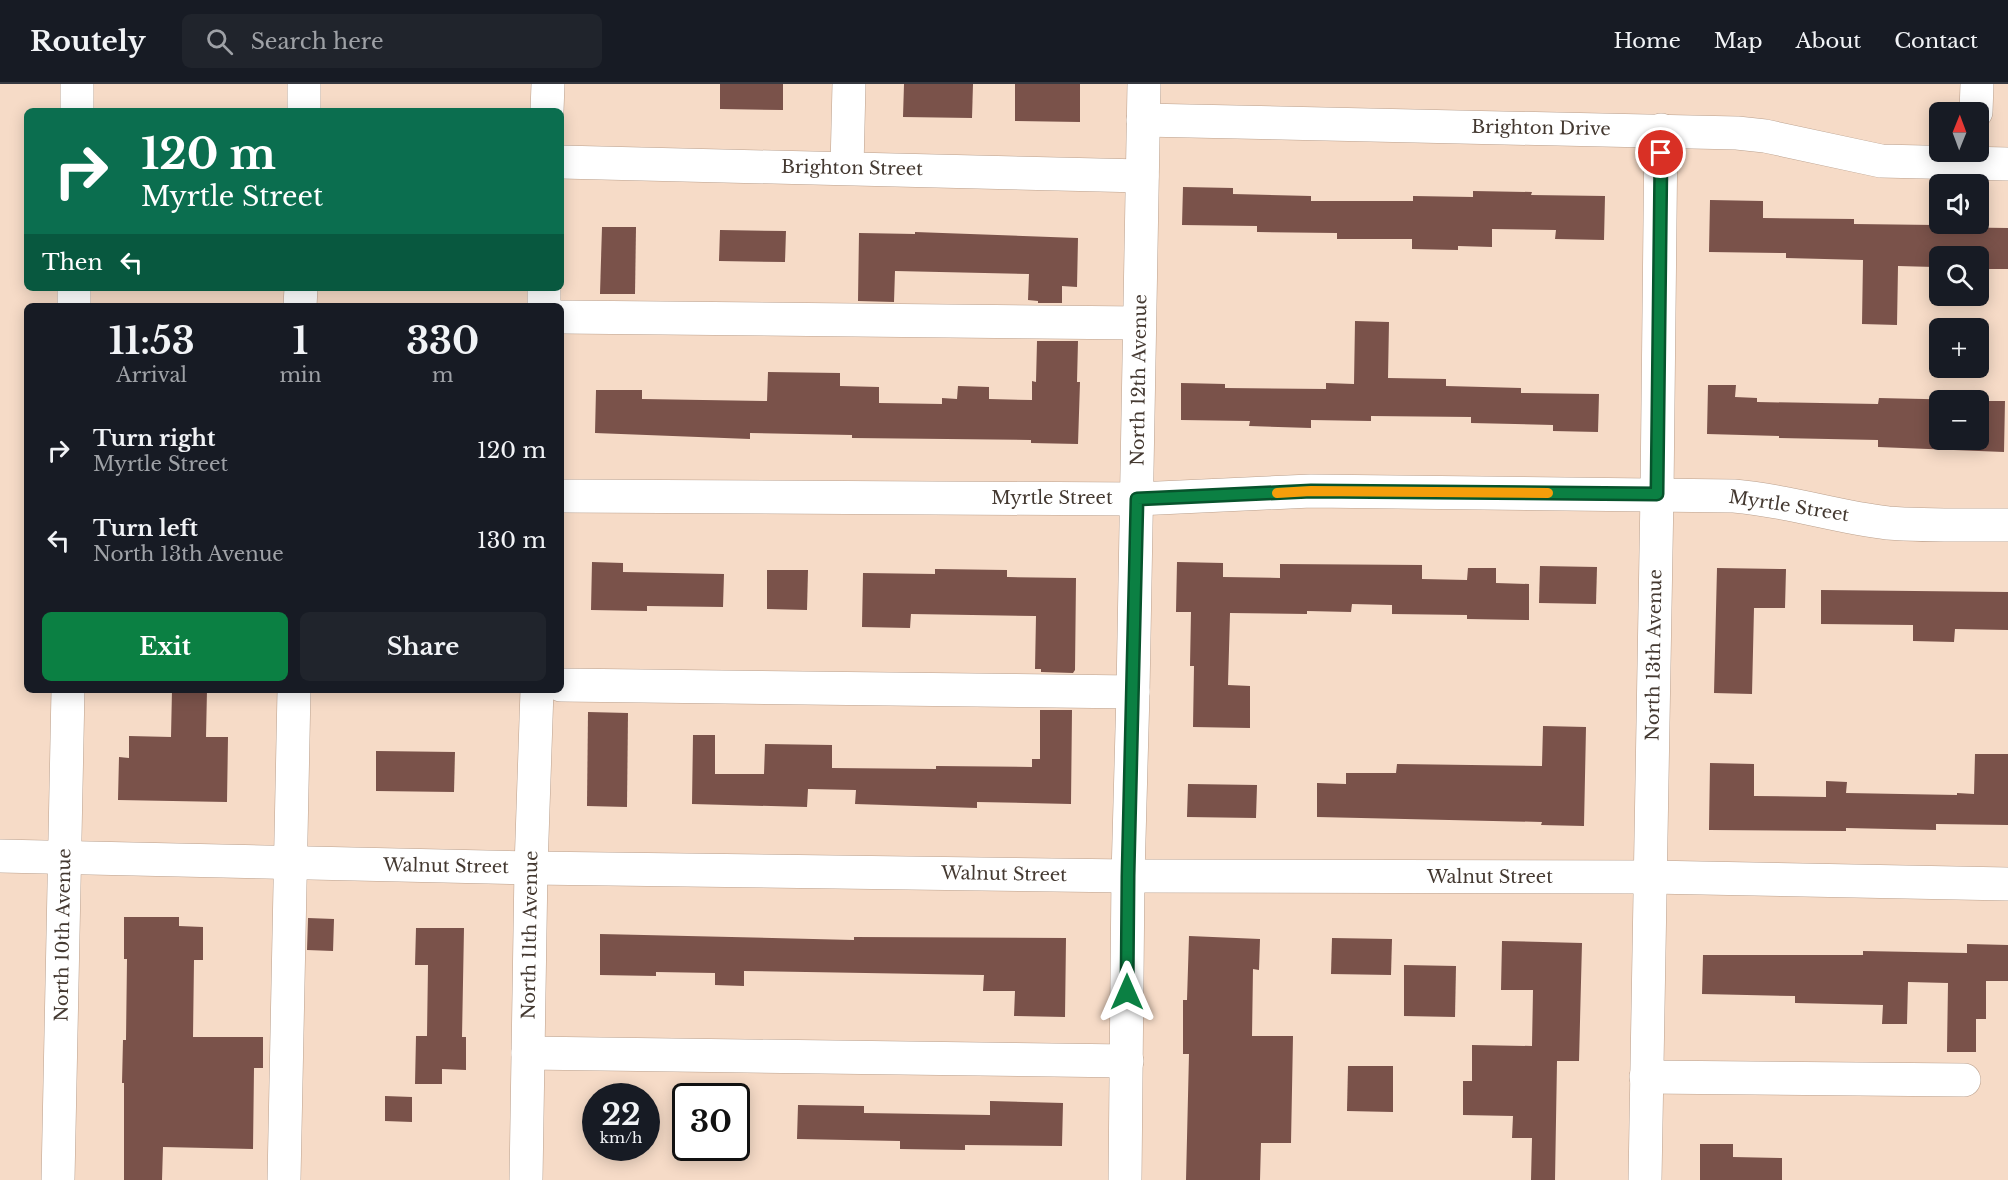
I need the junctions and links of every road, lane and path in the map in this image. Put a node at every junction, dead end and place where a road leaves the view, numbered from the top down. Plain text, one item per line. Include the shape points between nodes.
1 (77, 84) edge
2 (304, 84) edge
3 (548, 84) edge
4 (849, 84) edge
5 (1144, 84) edge
6 (1977, 84) edge
7 (1976, 102) edge
8 (77, 108) edge
9 (304, 108) edge
10 (547, 108) edge
11 (1143, 120) junction
12 (1661, 130) junction
13 (1929, 159) edge
14 (1989, 160) edge
15 (564, 162) edge
16 (2008, 164) edge
17 (847, 168) junction
18 (1142, 176) junction
19 (564, 317) edge
20 (1139, 323) junction
21 (1657, 494) junction
22 (564, 496) edge
23 (1137, 499) junction
24 (2008, 525) edge
25 (564, 685) edge
26 (1133, 692) junction
27 (68, 693) edge
28 (294, 693) edge
29 (537, 693) edge
30 (0, 856) edge
31 (65, 858) junction
32 (291, 862) junction
33 (531, 868) junction
34 (1128, 876) junction
35 (1650, 877) junction
36 (2008, 885) edge
37 (528, 1053) junction
38 (1127, 1061) junction
39 (1646, 1077) junction
40 (1964, 1080) dead end
41 (58, 1180) edge
42 (284, 1180) edge
43 (526, 1180) edge
44 (1125, 1180) edge
45 (1645, 1180) edge

1 - 8 street
2 - 9 street
3 - 10 street
4 - 17 street
5 - 11 street, North 12th Avenue
6 - 7 street
11 - 12 street, Brighton Drive
11 - 18 street, North 12th Avenue
12 - 13 street, Brighton Drive via 1765,136 1881,161
12 - 21 street, North 13th Avenue
14 - 16 street, Brighton Drive
15 - 17 street, Brighton Street
17 - 18 street, Brighton Street
18 - 20 street, North 12th Avenue
19 - 20 street
20 - 23 street, North 12th Avenue
21 - 23 street, Myrtle Street via 1311,491
21 - 24 street, Myrtle Street via 1755,497 1889,523
21 - 35 street, North 13th Avenue
22 - 23 street, Myrtle Street
23 - 26 street, North 12th Avenue
25 - 26 street
26 - 34 street, North 12th Avenue
27 - 31 street, North 10th Avenue
28 - 32 street
29 - 33 street, North 11th Avenue
30 - 31 street, Walnut Street
31 - 32 street, Walnut Street
31 - 41 street, North 10th Avenue
32 - 33 street, Walnut Street
32 - 42 street
33 - 34 street, Walnut Street
33 - 37 street, North 11th Avenue
34 - 35 street, Walnut Street
34 - 38 street, North 12th Avenue
35 - 36 street, Walnut Street
35 - 39 street, North 13th Avenue
37 - 38 street
37 - 43 street, North 11th Avenue
38 - 44 street, North 12th Avenue
39 - 40 street
39 - 45 street, North 13th Avenue

